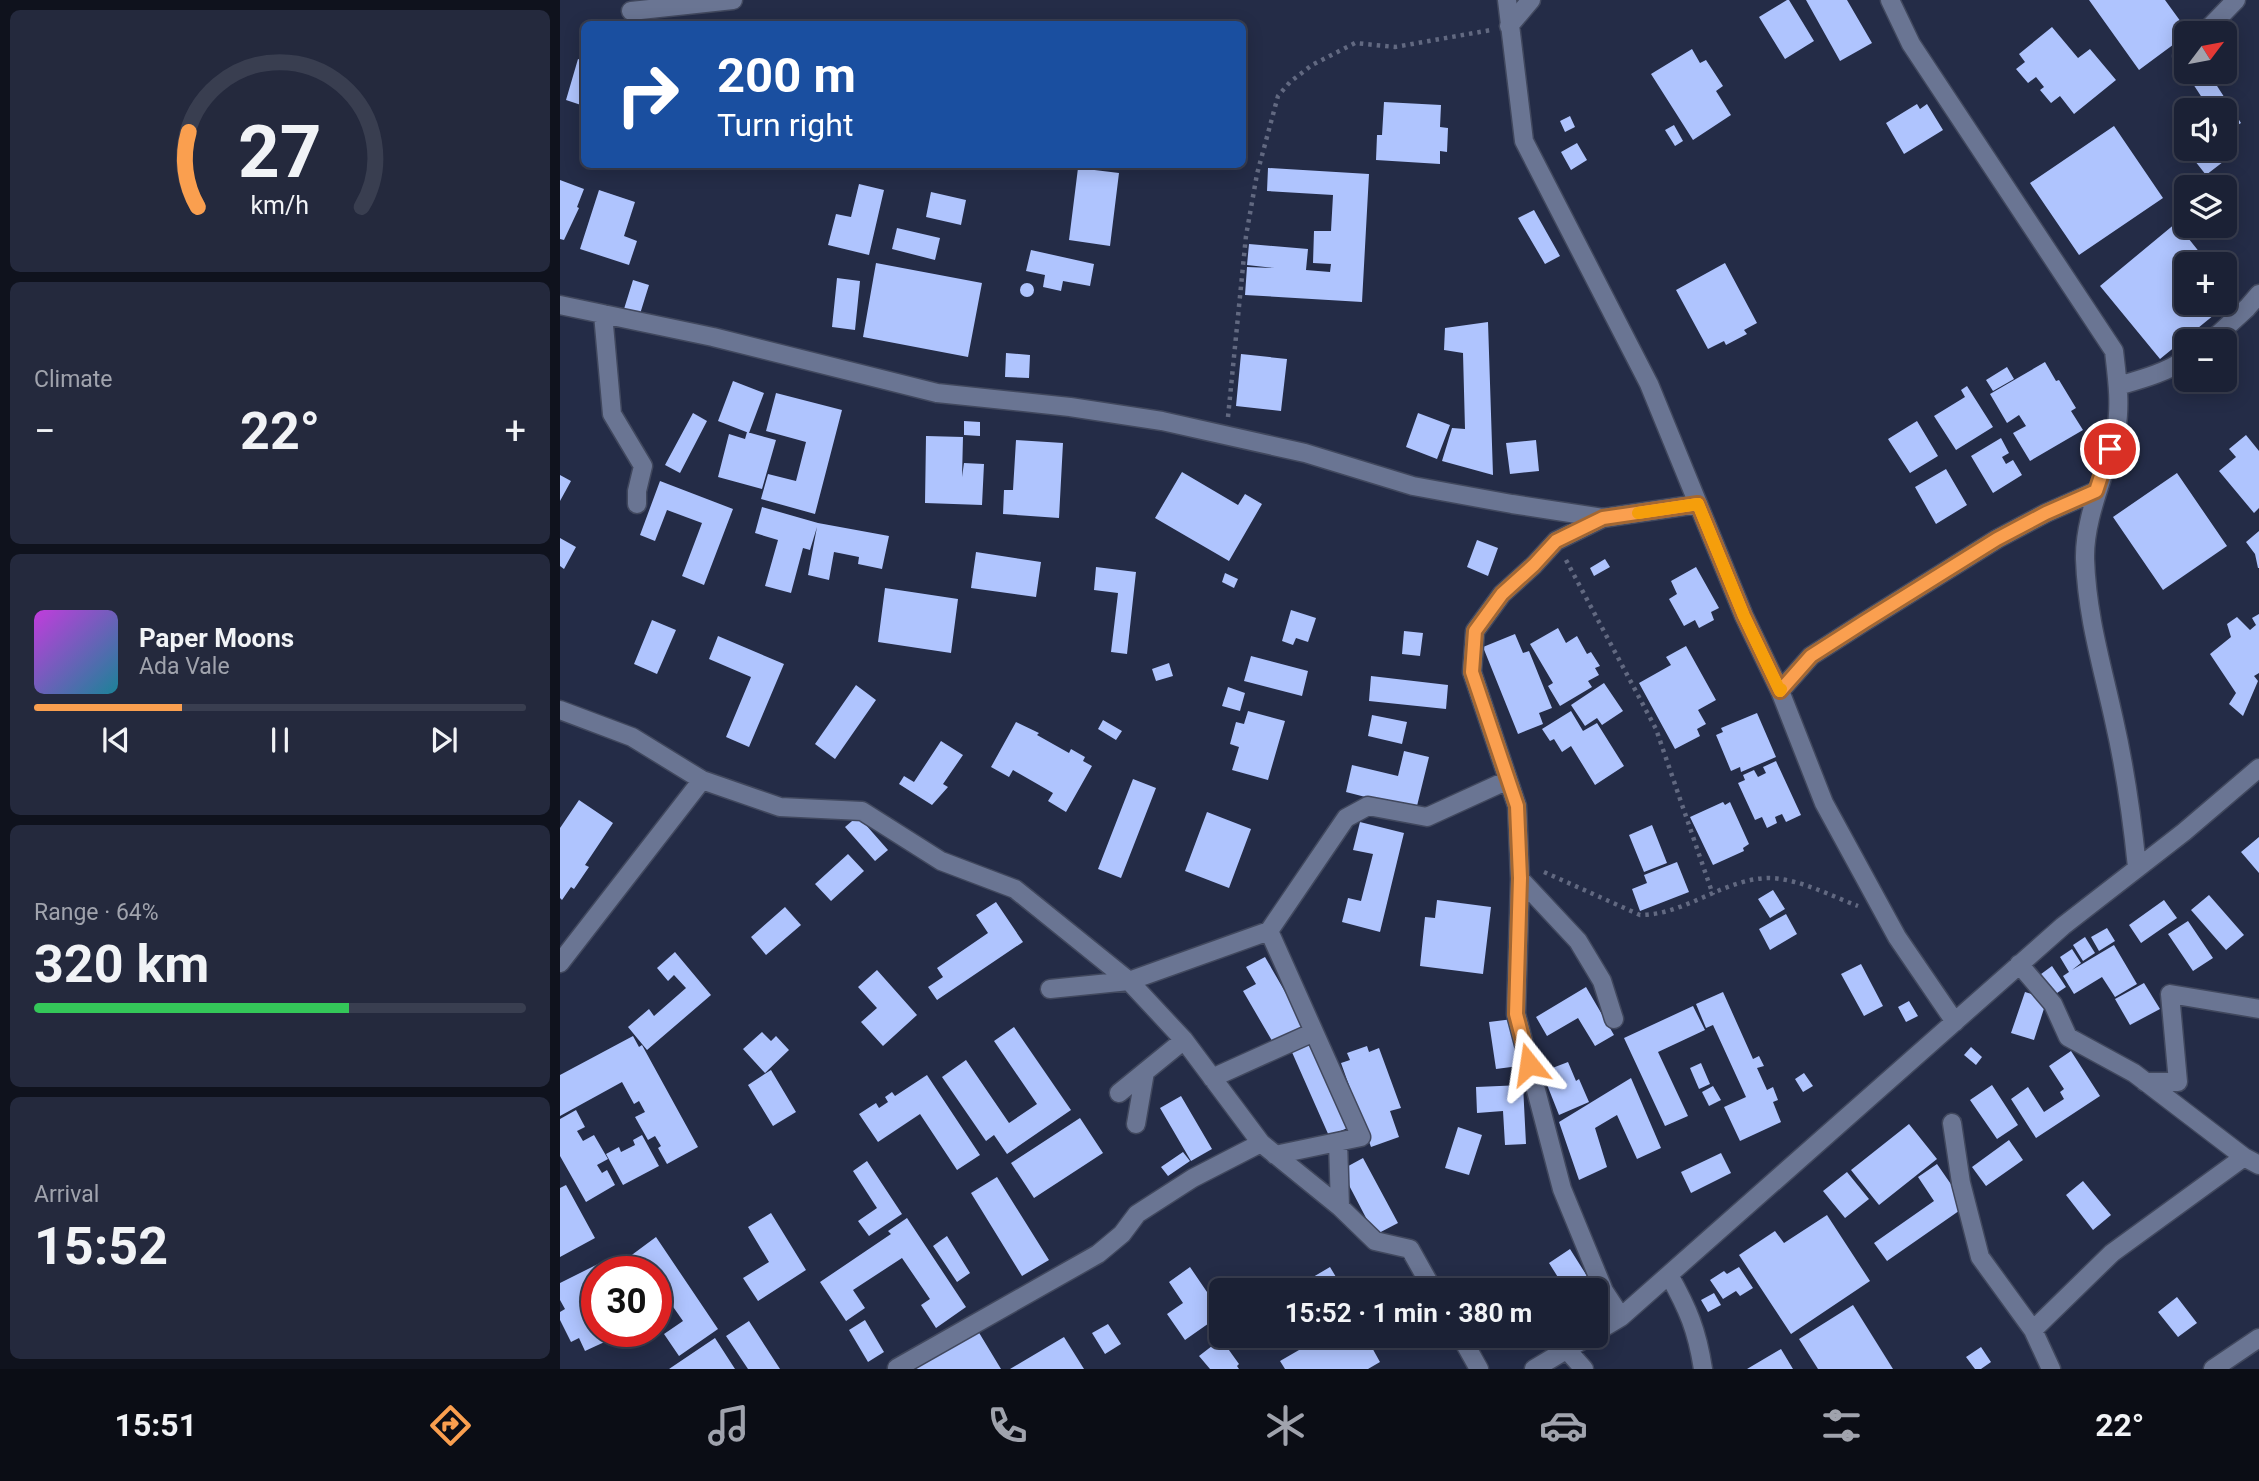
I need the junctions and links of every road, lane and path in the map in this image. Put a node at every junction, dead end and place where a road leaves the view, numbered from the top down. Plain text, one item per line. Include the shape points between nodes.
1 (733, 0) edge
2 (1507, 0) edge
3 (1531, 0) edge
4 (1890, 0) edge
5 (2236, 0) edge
6 (631, 11) dead end
7 (2216, 21) edge
8 (1509, 26) junction
9 (2259, 295) edge
10 (560, 305) edge
11 (603, 314) junction
12 (2224, 329) edge
13 (2174, 367) edge
14 (2118, 386) junction
15 (1225, 434) junction
16 (2096, 491) junction
17 (637, 504) dead end
18 (1698, 504) junction
19 (1603, 518) junction
20 (1556, 541) junction
21 (1780, 691) junction
22 (560, 710) edge
23 (2259, 768) edge
24 (702, 780) junction
25 (1508, 780) junction
26 (2137, 867) junction
27 (1520, 870) junction
28 (1713, 895) junction
29 (1885, 916) junction
30 (1269, 931) junction
31 (560, 963) edge
32 (2019, 964) junction
33 (1129, 981) junction
34 (1050, 989) dead end
35 (2259, 1009) edge
36 (1614, 1019) dead end
37 (1955, 1023) junction
38 (1314, 1032) junction
39 (1184, 1040) junction
40 (1145, 1072) junction
41 (1212, 1078) junction
42 (2145, 1082) junction
43 (1119, 1093) dead end
44 (1952, 1123) dead end
45 (1136, 1124) dead end
46 (1338, 1142) junction
47 (1268, 1149) junction
48 (2252, 1161) edge
49 (1340, 1207) junction
50 (1669, 1275) junction
51 (1426, 1278) edge
52 (1620, 1317) junction
53 (1608, 1324) edge
54 (2033, 1330) junction
55 (2259, 1338) edge
56 (1467, 1348) edge
57 (1570, 1348) edge
58 (1567, 1350) junction
59 (897, 1368) edge
60 (1479, 1369) edge
61 (1534, 1369) edge
62 (1584, 1369) edge
63 (1703, 1369) edge
64 (2051, 1369) edge
65 (2213, 1369) edge

1 - 6 street
2 - 8 street
3 - 8 street
4 - 14 street via 1911,44 2114,351
5 - 7 street
8 - 15 path via 1395,47 1355,43 1312,65 1278,96 1256,174 1248,224
8 - 18 street via 1524,141 1649,384
9 - 12 street
10 - 11 street
11 - 15 street via 937,393 1070,407
11 - 17 street via 612,414 643,466
13 - 14 street
14 - 16 street via 2116,429
15 - 19 street via 1413,485
16 - 21 street via 1997,539 1853,629 1811,656
16 - 26 street via 2085,554 2087,598 2115,722
18 - 19 street
18 - 21 street
19 - 20 street
20 - 25 street via 1502,594 1475,631 1472,672
20 - 28 path via 1656,729
21 - 29 street via 1824,803
22 - 24 street via 632,737
23 - 26 street
24 - 31 street
24 - 33 street via 780,807 862,811 941,861 1015,889
25 - 27 street via 1517,806
25 - 30 street via 1427,817 1368,806 1346,818
26 - 32 street
27 - 28 path via 1640,915 1656,915
27 - 36 street via 1578,942 1602,981
27 - 52 street via 1516,1014 1562,1189 1604,1291
28 - 29 path via 1755,880 1784,880
29 - 37 street
30 - 33 street
30 - 38 street
32 - 37 street
32 - 42 street via 2053,1004 2068,1037
33 - 34 street
33 - 39 street
35 - 42 street via 2170,994 2179,1082
37 - 50 street
38 - 41 street
38 - 46 street via 1361,1137
39 - 40 street
39 - 41 street
40 - 43 street
40 - 45 street
41 - 47 street
42 - 48 street
44 - 54 street via 1980,1257
46 - 47 street
46 - 49 street
47 - 49 street
47 - 59 street via 1193,1178 1137,1214 1098,1254
48 - 54 street via 2112,1253
49 - 51 street via 1375,1241 1410,1249
50 - 52 street
50 - 63 street via 1689,1312
52 - 53 street
54 - 64 street
55 - 65 street
56 - 60 street
57 - 58 street
58 - 61 street
58 - 62 street

